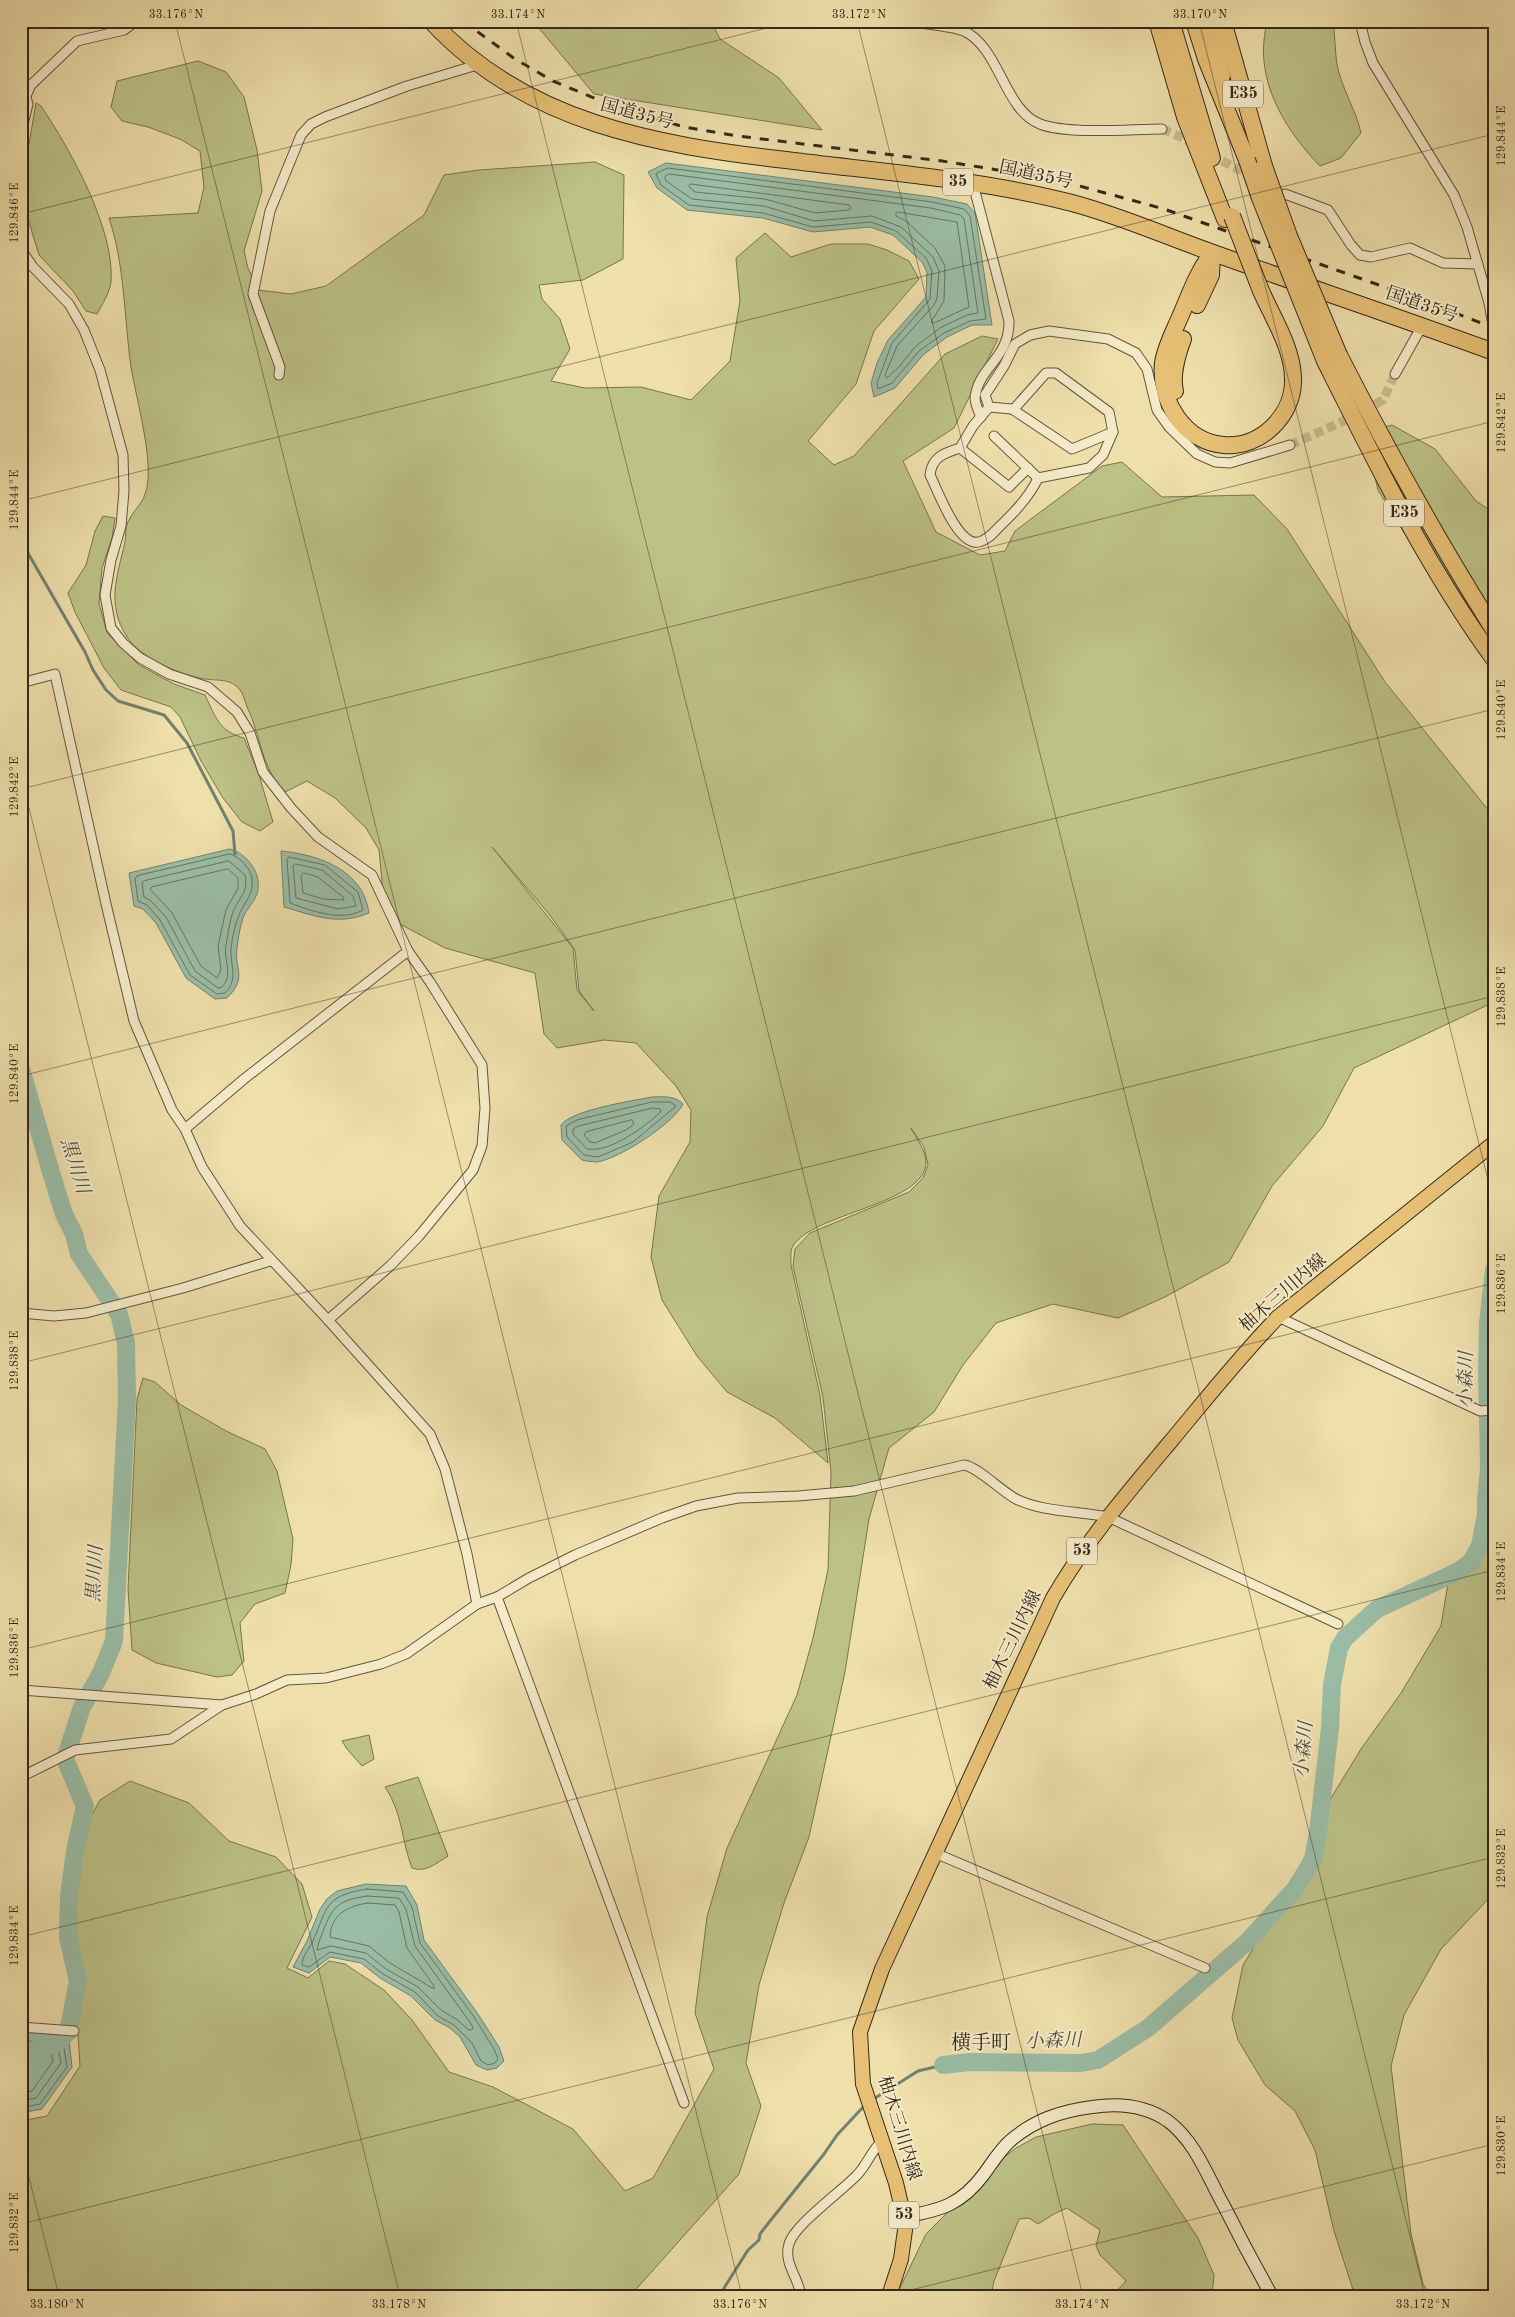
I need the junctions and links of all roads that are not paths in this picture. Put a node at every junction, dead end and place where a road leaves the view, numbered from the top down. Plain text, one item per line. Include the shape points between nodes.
1 (136, 21) edge
2 (431, 21) edge
3 (908, 21) edge
4 (1158, 21) edge
5 (1171, 21) edge
6 (1194, 21) edge
7 (1208, 21) edge
8 (1224, 21) edge
9 (1360, 21) edge
10 (477, 65) junction
11 (21, 82) edge
12 (26, 96) junction
13 (1162, 129) tunnel mouth
14 (21, 134) edge
15 (1248, 160) junction
16 (973, 184) junction
17 (1285, 194) dead end
18 (1228, 217) junction
19 (21, 243) edge
20 (1212, 253) junction
21 (1478, 264) junction
22 (1422, 326) junction
23 (1494, 330) edge
24 (1494, 352) edge
25 (1332, 358) junction
26 (1395, 374) tunnel mouth
27 (279, 375) dead end
28 (989, 407) junction
29 (1013, 410) junction
30 (981, 417) junction
31 (1113, 432) junction
32 (994, 436) dead end
33 (1290, 445) tunnel mouth
34 (960, 448) junction
35 (1028, 468) junction
36 (1038, 478) junction
37 (1494, 630) edge
38 (1494, 659) edge
39 (21, 683) edge
40 (408, 951) junction
41 (185, 1129) junction
42 (1494, 1143) edge
43 (270, 1261) junction
44 (21, 1313) edge
45 (1278, 1317) junction
46 (328, 1320) junction
47 (1494, 1410) edge
48 (1108, 1517) junction
49 (497, 1597) junction
50 (477, 1604) junction
51 (1338, 1624) dead end
52 (21, 1690) edge
53 (222, 1705) junction
54 (21, 1777) edge
55 (935, 1853) junction
56 (1205, 1968) dead end
57 (21, 2027) edge
58 (74, 2031) dead end
59 (684, 2103) dead end
60 (881, 2138) junction
61 (904, 2217) junction
62 (801, 2296) edge
63 (889, 2296) edge
64 (1272, 2296) edge

1 - 12 street via 124,30 77,41 31,85
2 - 10 highway, 国道35号 / 35
3 - 13 street via 964,31 982,44 1023,112 1039,123 1059,129
4 - 18 highway via 1186,117
5 - 18 highway
6 - 15 highway via 1206,59
7 - 15 highway, E35
8 - 25 highway, E35, bridge via 1264,166
9 - 21 street via 1373,63 1454,196
10 - 16 highway, 国道35号 / 35 via 546,105 610,129 656,141 700,150
10 - 27 street via 407,86 325,117 311,124 301,135 270,210 253,294 280,366
11 - 12 street
12 - 14 street via 28,104
15 - 25 highway, E35, bridge via 1260,198
16 - 20 highway, 国道35号 / 35 via 1017,190 1074,204 1138,224
16 - 30 street via 1009,321 1006,344 982,378 975,399
17 - 21 street via 1328,210 1360,255 1371,257 1410,248 1443,263
18 - 20 highway, bridge via 1257,292 1291,362 1293,380 1291,399 1282,417 1266,433 1245,442 1224,445 1201,438 1181,425 1171,411 1164,388 1163,363 1199,271
19 - 40 street via 33,267 69,304 84,330 100,370 123,455 121,526 105,595 111,628 140,658 169,674 208,687 237,712 250,733 263,772 291,808 318,837 372,874
20 - 22 highway, 国道35号 / 35
21 - 23 street
22 - 24 highway, 国道35号 / 35
22 - 26 street
25 - 37 highway, E35
25 - 38 highway, E35 via 1373,457 1430,559
28 - 29 street
28 - 30 street
28 - 33 street via 985,395 1014,344 1030,335 1049,331 1108,339 1136,353 1147,369 1157,410 1185,443 1214,462 1230,463
29 - 31 street via 1072,448
29 - 31 street via 1046,373 1056,373 1109,412
30 - 34 street
31 - 36 street via 1103,455 1089,468
32 - 35 street
34 - 35 street via 1009,487
34 - 36 street via 935,460 930,467 930,475 959,533 970,542 988,538 1011,517
35 - 36 street
39 - 41 street via 55,674 134,1020 172,1110
40 - 41 street
40 - 46 street via 482,1065 485,1108 482,1146 473,1170 420,1236
41 - 43 street via 202,1167 240,1226
42 - 45 main road, 柚木三川内線 / 53
43 - 44 street via 86,1313 54,1316
43 - 46 street
45 - 47 street via 1480,1411
45 - 48 main road, 柚木三川内線 / 53 via 1248,1347
46 - 50 street via 430,1434 437,1446 467,1554
48 - 49 street via 1037,1507 1016,1499 971,1466 964,1465 854,1491 738,1498 696,1506 575,1555
48 - 51 street
48 - 55 main road, 柚木三川内線 / 53 via 1053,1598
49 - 50 street
49 - 59 street
50 - 53 street via 406,1654 381,1664 326,1678 287,1680
52 - 53 street
53 - 54 street via 171,1739 75,1750
55 - 56 street
55 - 60 main road, 柚木三川内線 / 53 via 882,1968 860,2032 863,2084
57 - 58 street
60 - 61 main road, 柚木三川内線 / 53
60 - 62 street via 860,2173 797,2230 789,2244 788,2261
61 - 63 main road, 柚木三川内線 / 53 via 900,2258
61 - 64 street via 954,2204 973,2188 1008,2142 1046,2117 1077,2109 1128,2105 1167,2120 1192,2146

